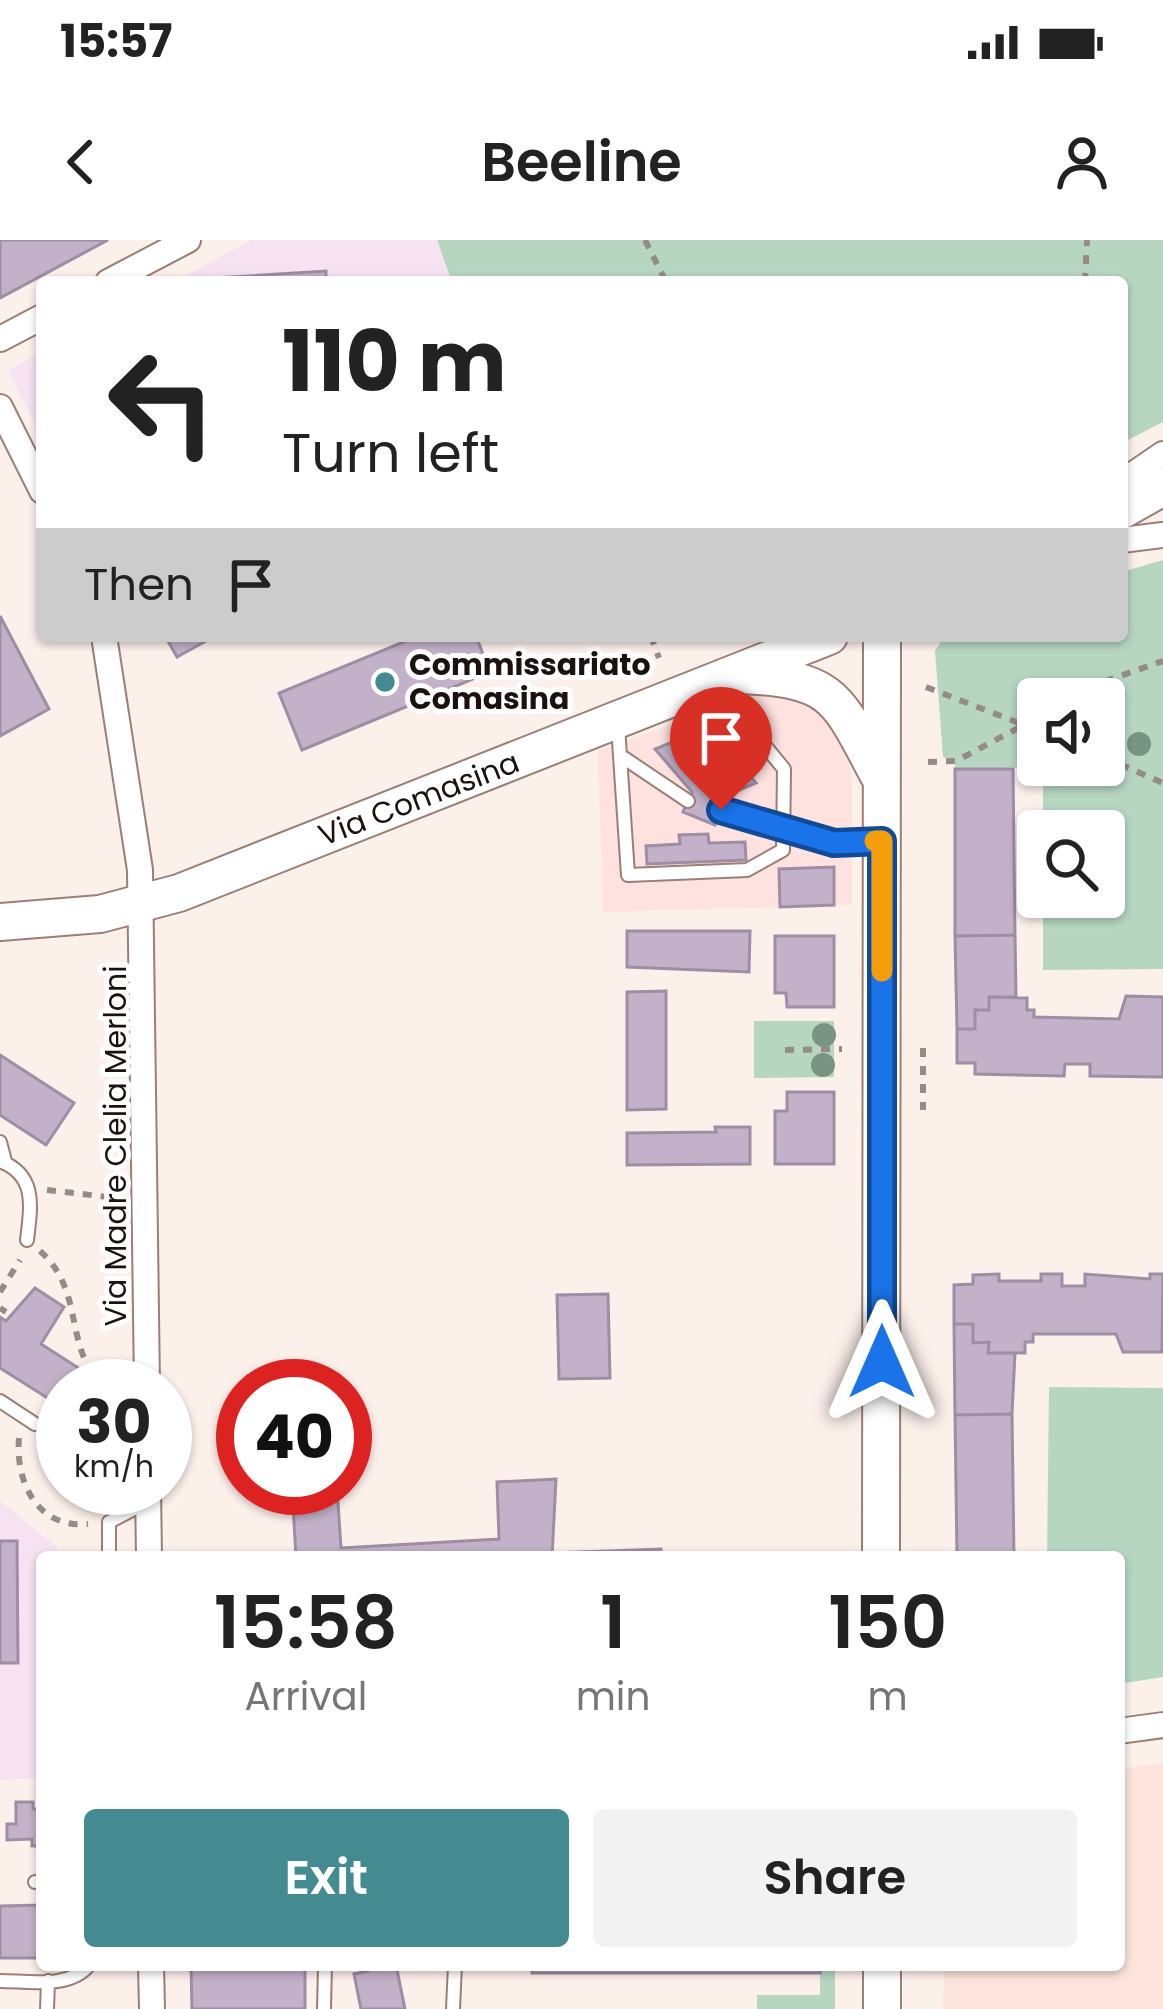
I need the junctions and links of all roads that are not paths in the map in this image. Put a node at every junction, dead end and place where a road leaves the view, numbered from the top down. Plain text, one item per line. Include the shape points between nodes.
1 (188, 240) edge
2 (119, 276) edge
3 (36, 320) edge
4 (0, 339) edge
5 (0, 407) edge
6 (1163, 454) edge
7 (1128, 478) edge
8 (36, 479) edge
9 (1163, 488) edge
10 (1128, 507) edge
11 (1163, 511) edge
12 (1128, 523) edge
13 (1163, 535) edge
14 (1128, 539) edge
15 (105, 642) edge
16 (813, 642) edge
17 (882, 642) edge
18 (727, 675) junction
19 (617, 721) junction
20 (624, 758) junction
21 (882, 782) junction
22 (688, 801) dead end
23 (721, 810) dead end
24 (783, 828) junction
25 (882, 841) junction
26 (142, 905) junction
27 (0, 922) edge
28 (0, 1142) edge
29 (3, 1161) edge
30 (27, 1240) road end
31 (147, 1359) edge
32 (0, 1401) edge
33 (35, 1424) dead end
34 (119, 1515) edge
35 (148, 1515) edge
36 (109, 1551) edge
37 (149, 1551) edge
38 (881, 1551) edge
39 (1163, 1725) edge
40 (1125, 1730) edge
41 (84, 1971) edge
42 (151, 1971) edge
43 (325, 1971) edge
44 (455, 1971) edge
45 (882, 1971) edge
46 (0, 1981) edge
47 (48, 1981) junction
48 (47, 2009) edge
49 (152, 2009) edge
50 (324, 2009) edge
51 (453, 2009) edge
52 (882, 2009) edge

1 - 2 street
3 - 4 street
5 - 8 street
6 - 7 street
9 - 10 street
11 - 12 street
13 - 14 street
15 - 26 street, Via Madre Clelia Merloni
16 - 18 street, Via Comasina
17 - 21 street
18 - 19 street, Via Comasina
18 - 21 street via 809,681 844,712
18 - 24 lane via 743,719 784,769
19 - 20 lane
19 - 26 street, Via Comasina
20 - 22 lane
20 - 24 lane via 628,875 747,870 783,850
21 - 25 street
23 - 24 lane
24 - 25 lane via 834,843
25 - 38 street
26 - 27 street, Via Comasina
26 - 31 street, Via Madre Clelia Merloni
28 - 29 lane
29 - 30 lane via 31,1187
32 - 33 lane
34 - 36 lane via 109,1522
35 - 37 street
39 - 40 street
41 - 47 lane
42 - 49 street
43 - 50 lane
44 - 51 lane
45 - 52 street
46 - 47 lane
47 - 48 lane

